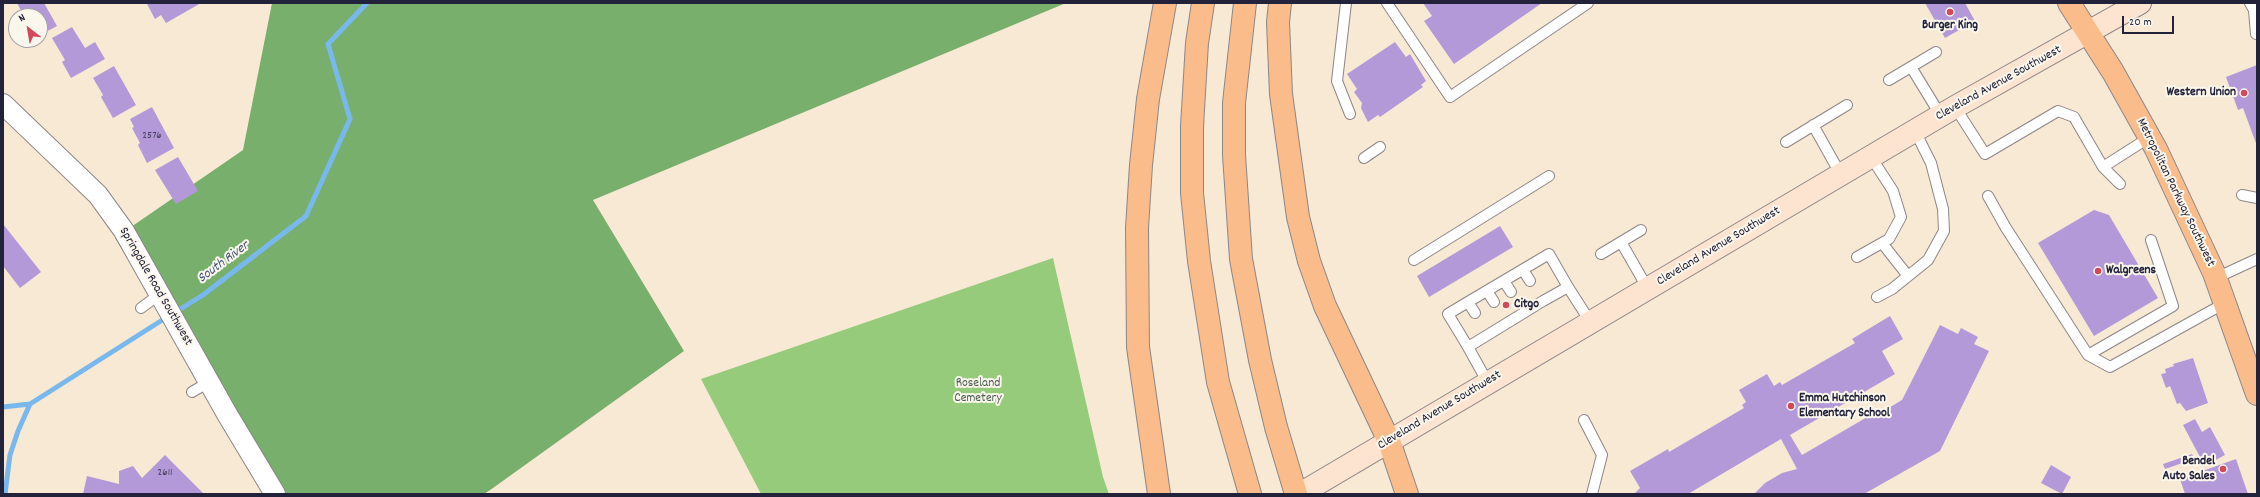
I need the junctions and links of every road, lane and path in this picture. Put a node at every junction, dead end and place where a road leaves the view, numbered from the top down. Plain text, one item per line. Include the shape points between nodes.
1 (1165, 3) edge
2 (1203, 3) edge
3 (1245, 3) edge
4 (1280, 3) edge
5 (1346, 3) edge
6 (1387, 3) edge
7 (1588, 3) edge
8 (2069, 3) edge
9 (2140, 3) edge
10 (2254, 8) edge
11 (2089, 33) junction
12 (2256, 34) edge
13 (1932, 54) dead end
14 (1911, 67) junction
15 (1889, 80) dead end
16 (3, 104) edge
17 (1847, 105) dead end
18 (1948, 112) junction
19 (1350, 114) dead end
20 (1813, 125) junction
21 (1915, 132) junction
22 (2150, 137) junction
23 (1786, 142) dead end
24 (1380, 147) dead end
25 (1871, 157) junction
26 (1364, 158) dead end
27 (2103, 166) junction
28 (1841, 175) junction
29 (1549, 176) dead end
30 (2120, 184) dead end
31 (2242, 195) dead end
32 (1988, 196) dead end
33 (2257, 198) edge
34 (1641, 230) dead end
35 (2151, 240) dead end
36 (1621, 242) junction
37 (1882, 243) junction
38 (1601, 254) dead end
39 (1857, 257) dead end
40 (2257, 259) edge
41 (1414, 260) dead end
42 (1523, 270) junction
43 (1908, 276) junction
44 (2216, 278) junction
45 (1504, 281) junction
46 (1530, 281) dead end
47 (1568, 287) junction
48 (1648, 289) junction
49 (1487, 290) junction
50 (1511, 292) dead end
51 (160, 294) junction
52 (1877, 297) dead end
53 (1468, 302) junction
54 (1494, 302) dead end
55 (2225, 303) junction
56 (141, 308) dead end
57 (1475, 313) dead end
58 (1591, 323) junction
59 (1468, 347) junction
60 (2088, 355) junction
61 (209, 382) junction
62 (1488, 383) junction
63 (192, 392) dead end
64 (2257, 394) edge
65 (1584, 420) dead end
66 (1390, 441) junction
67 (275, 494) edge
68 (1159, 494) edge
69 (1250, 494) edge
70 (1296, 494) edge
71 (1300, 494) edge
72 (1407, 494) edge
73 (1592, 494) edge

1 - 68 main road via 1148,99 1137,228 1138,347
2 - 69 main road via 1197,43 1192,119 1192,193 1198,261 1218,382
3 - 70 main road via 1234,103 1234,155 1241,259 1276,427
4 - 66 main road via 1278,22 1281,94 1298,217 1309,261 1325,306
5 - 19 lane via 1337,81
6 - 7 lane via 1446,100
8 - 11 main road, Metropolitan Parkway Southwest
9 - 11 main road, Cleveland Avenue Southwest
10 - 12 lane
11 - 18 main road, Cleveland Avenue Southwest
11 - 22 main road, Metropolitan Parkway Southwest
13 - 14 lane
14 - 15 lane
14 - 18 lane
16 - 51 street, Springdale Road Southwest via 98,195 124,231
17 - 20 lane
18 - 21 main road, Cleveland Avenue Southwest
18 - 27 lane via 1985,154 2058,111 2074,117
20 - 23 lane
20 - 28 lane
21 - 25 main road, Cleveland Avenue Southwest
21 - 43 lane via 1931,163 1943,209 1944,231 1928,260
22 - 27 lane
22 - 44 main road, Metropolitan Parkway Southwest
24 - 26 lane
25 - 28 main road, Cleveland Avenue Southwest
25 - 37 lane via 1893,191 1902,217 1889,239
27 - 30 lane
28 - 48 main road, Cleveland Avenue Southwest
29 - 41 lane
31 - 33 lane
32 - 60 lane
34 - 36 lane
35 - 60 lane via 2173,306
36 - 38 lane
36 - 48 lane
37 - 39 lane
37 - 43 lane
40 - 44 lane
42 - 45 lane
42 - 46 lane
42 - 47 lane via 1549,254
43 - 52 lane
44 - 55 main road, Metropolitan Parkway Southwest
45 - 49 lane
45 - 50 lane
47 - 58 lane
47 - 59 lane via 1541,299 1486,332
48 - 58 main road, Cleveland Avenue Southwest
49 - 53 lane
49 - 54 lane
51 - 56 lane
51 - 61 street, Springdale Road Southwest
53 - 57 lane
53 - 59 lane via 1448,314
55 - 60 lane via 2110,367
55 - 64 main road, Metropolitan Parkway Southwest
58 - 62 main road, Cleveland Avenue Southwest
59 - 62 lane
61 - 63 lane
61 - 67 street, Springdale Road Southwest
62 - 66 main road, Cleveland Avenue Southwest
65 - 73 lane via 1602,455
66 - 71 main road, Cleveland Avenue Southwest
66 - 72 main road

